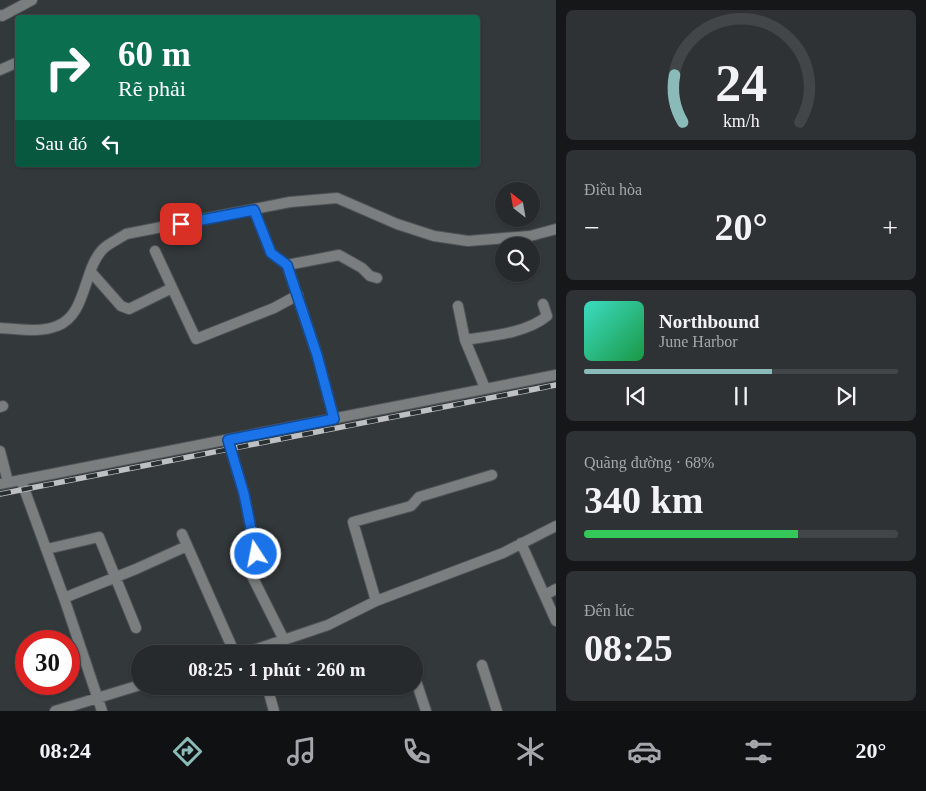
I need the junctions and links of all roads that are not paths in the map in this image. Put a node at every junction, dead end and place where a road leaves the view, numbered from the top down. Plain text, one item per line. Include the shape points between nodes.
1 (32, 0) edge
2 (0, 15) edge
3 (15, 63) edge
4 (0, 70) edge
5 (254, 210) junction
6 (556, 229) edge
7 (155, 251) dead end
8 (287, 265) junction
9 (90, 272) junction
10 (377, 278) dead end
11 (172, 288) junction
12 (298, 295) junction
13 (543, 304) dead end
14 (458, 306) dead end
15 (0, 328) edge
16 (465, 340) junction
17 (556, 375) edge
18 (485, 388) junction
19 (334, 419) junction
20 (228, 440) junction
21 (0, 451) edge
22 (492, 476) dead end
23 (21, 480) junction
24 (4, 483) edge
25 (556, 526) edge
26 (182, 534) dead end
27 (522, 543) junction
28 (187, 546) junction
29 (46, 549) junction
30 (117, 577) junction
31 (556, 589) edge
32 (545, 595) junction
33 (64, 598) junction
34 (376, 601) junction
35 (556, 621) edge
36 (136, 628) dead end
37 (284, 640) junction
38 (231, 645) edge
39 (272, 645) edge
40 (482, 665) dead end
41 (131, 688) edge
42 (270, 695) edge
43 (421, 695) edge
44 (97, 698) junction
45 (55, 711) edge
46 (102, 711) edge
47 (274, 711) edge
48 (426, 711) edge
49 (496, 711) edge

1 - 2 street
3 - 4 street
5 - 6 street via 290,202 337,198 397,224 434,236 468,241 530,236
5 - 8 street via 271,253
5 - 9 street via 126,234 103,249
7 - 11 street
8 - 10 street via 339,255
8 - 12 street
9 - 11 street via 121,306 129,309
9 - 15 street via 73,314 58,326 40,330
11 - 12 street via 196,339
12 - 19 street
13 - 16 street via 547,316 539,323 507,333
14 - 16 street
16 - 18 street
17 - 18 street
18 - 19 street
19 - 20 street
20 - 23 street
20 - 37 street via 244,494 256,554 246,564
21 - 24 street
22 - 34 street via 419,497 411,506 353,522
23 - 24 street
23 - 29 street
25 - 27 street
26 - 28 street
27 - 32 street
27 - 34 street
28 - 30 street
28 - 38 street
29 - 30 street via 99,537
29 - 33 street
30 - 33 street
30 - 36 street
31 - 32 street
32 - 35 street
33 - 44 street
34 - 37 street via 328,625
37 - 39 street
40 - 49 street
41 - 44 street
42 - 47 street
43 - 48 street
44 - 45 street
44 - 46 street

